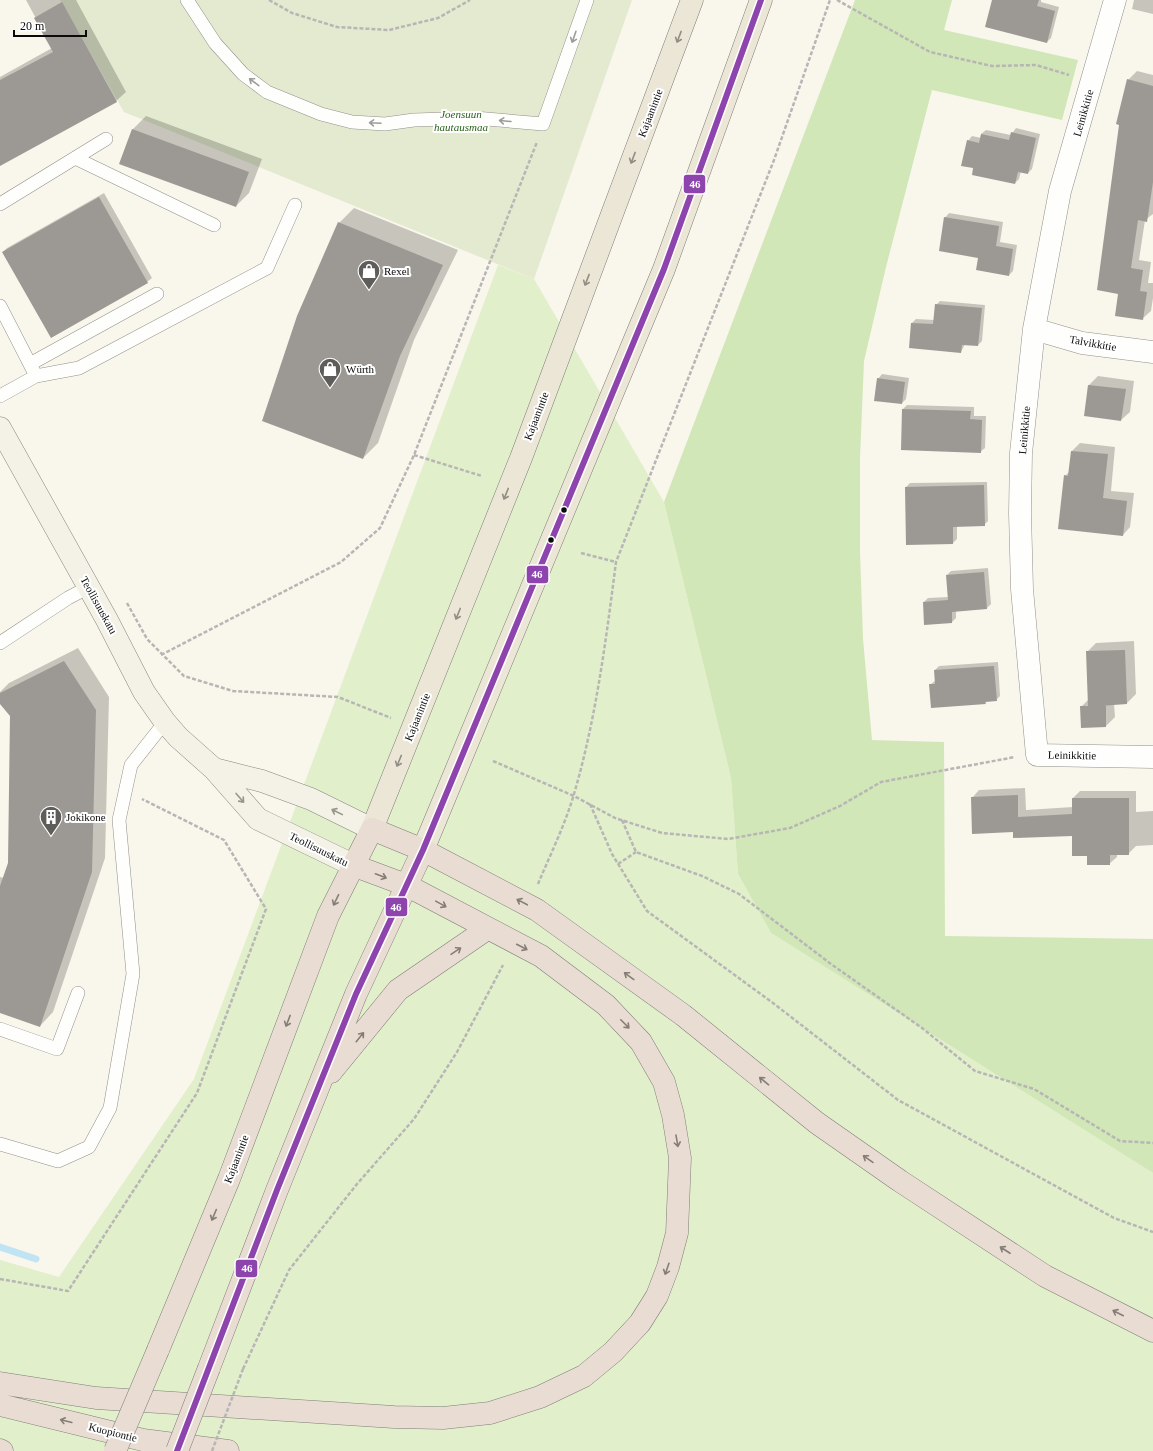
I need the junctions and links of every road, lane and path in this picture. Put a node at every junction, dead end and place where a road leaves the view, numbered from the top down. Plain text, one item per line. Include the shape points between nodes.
1 (188, 0) edge
2 (269, 0) edge
3 (470, 0) edge
4 (586, 0) edge
5 (692, 0) edge
6 (761, 0) edge
7 (830, 0) edge
8 (837, 0) edge
9 (1115, 0) edge
10 (1072, 75) dead end
11 (543, 124) junction
12 (106, 139) dead end
13 (75, 158) junction
14 (0, 204) edge
15 (295, 205) dead end
16 (214, 225) dead end
17 (157, 294) dead end
18 (0, 306) edge
19 (1034, 330) junction
20 (1153, 352) edge
21 (30, 364) junction
22 (36, 376) junction
23 (0, 396) edge
24 (0, 428) edge
25 (414, 455) junction
26 (482, 476) dead end
27 (581, 553) dead end
28 (616, 562) junction
29 (89, 587) junction
30 (124, 599) dead end
31 (0, 643) edge
32 (161, 655) junction
33 (393, 719) dead end
34 (165, 722) junction
35 (1037, 755) junction
36 (1153, 757) edge
37 (493, 761) dead end
38 (214, 769) junction
39 (126, 791) junction
40 (574, 796) junction
41 (590, 804) junction
42 (622, 820) junction
43 (372, 829) junction
44 (423, 850) junction
45 (636, 852) junction
46 (618, 864) junction
47 (355, 866) junction
48 (538, 884) dead end
49 (406, 885) junction
50 (487, 929) junction
51 (503, 965) dead end
52 (78, 993) dead end
53 (0, 1029) edge
54 (318, 1088) junction
55 (1153, 1143) edge
56 (0, 1144) edge
57 (1153, 1232) edge
58 (0, 1279) edge
59 (1153, 1331) edge
60 (0, 1383) edge
61 (0, 1405) edge
62 (115, 1451) edge
63 (177, 1451) edge
64 (212, 1451) edge
65 (228, 1451) edge

11 -> 1 lane via 475,118 414,120 385,124 352,122 321,114 267,92 243,74 215,44
2 - 3 path via 292,13 337,27 389,30 438,18
4 -> 11 lane
5 -> 43 main road, Kajaanintie via 521,458
6 - 44 main road via 664,269
7 - 28 path via 774,160
8 - 10 path via 930,52 992,66 1036,64
9 - 19 street, Leinikkitie via 1060,190
11 - 25 path
12 - 13 lane
13 - 14 lane
13 - 16 lane
15 - 22 lane via 267,268 78,368
17 - 21 lane
18 - 21 lane
19 - 20 street, Talvikkitie via 1082,342
19 - 35 street, Leinikkitie via 1021,453 1020,513 1022,589
21 - 22 lane
22 - 23 lane
24 - 29 street, Teollisuuskatu
25 - 26 path
25 - 32 path via 380,528 341,562
27 - 28 path
28 - 40 path via 590,730
29 - 31 lane
29 - 34 street, Teollisuuskatu via 144,692
30 - 32 path via 147,639
32 - 33 path via 184,676 233,691 338,697
34 - 38 street, Teollisuuskatu
34 - 39 lane via 131,765
35 - 36 street, Leinikkitie
35 - 42 path via 881,782 840,806 790,828 728,839 662,833
37 - 40 path
43 -> 38 street, Teollisuuskatu via 311,799 262,781
38 -> 47 street, Teollisuuskatu via 258,819
39 - 56 lane via 119,820 133,974 110,1108 89,1147 58,1161
39 - 58 path via 224,840 266,909 197,1093 68,1291
40 - 41 path
40 - 48 path
41 - 42 path
41 - 46 path
42 - 45 path
43 - 44 highway
43 - 47 highway, Kajaanintie
44 - 49 highway
59 -> 44 highway via 1045,1276 900,1181 817,1123 683,1015 537,910
45 - 46 path
45 - 55 path via 702,876 739,894 831,964 922,1028 975,1071 1034,1089 1120,1141
46 - 57 path via 647,911 773,1003 898,1100 1114,1218
47 -> 49 highway
47 -> 62 highway, Kajaanintie, bridge via 328,916 229,1179
49 -> 50 highway
49 - 54 highway via 356,994
54 -> 50 highway via 398,990
50 -> 60 highway via 541,956 606,1005 642,1042 664,1082 673,1115 680,1158 677,1233 657,1296 640,1323 613,1352 584,1376 540,1397 490,1412 443,1418 96,1398
51 - 64 path, bridge via 457,1052 414,1119 357,1184 289,1270 243,1369
52 - 53 lane via 57,1049
54 - 63 highway, bridge
65 -> 61 highway, Kuopiontie via 143,1440

